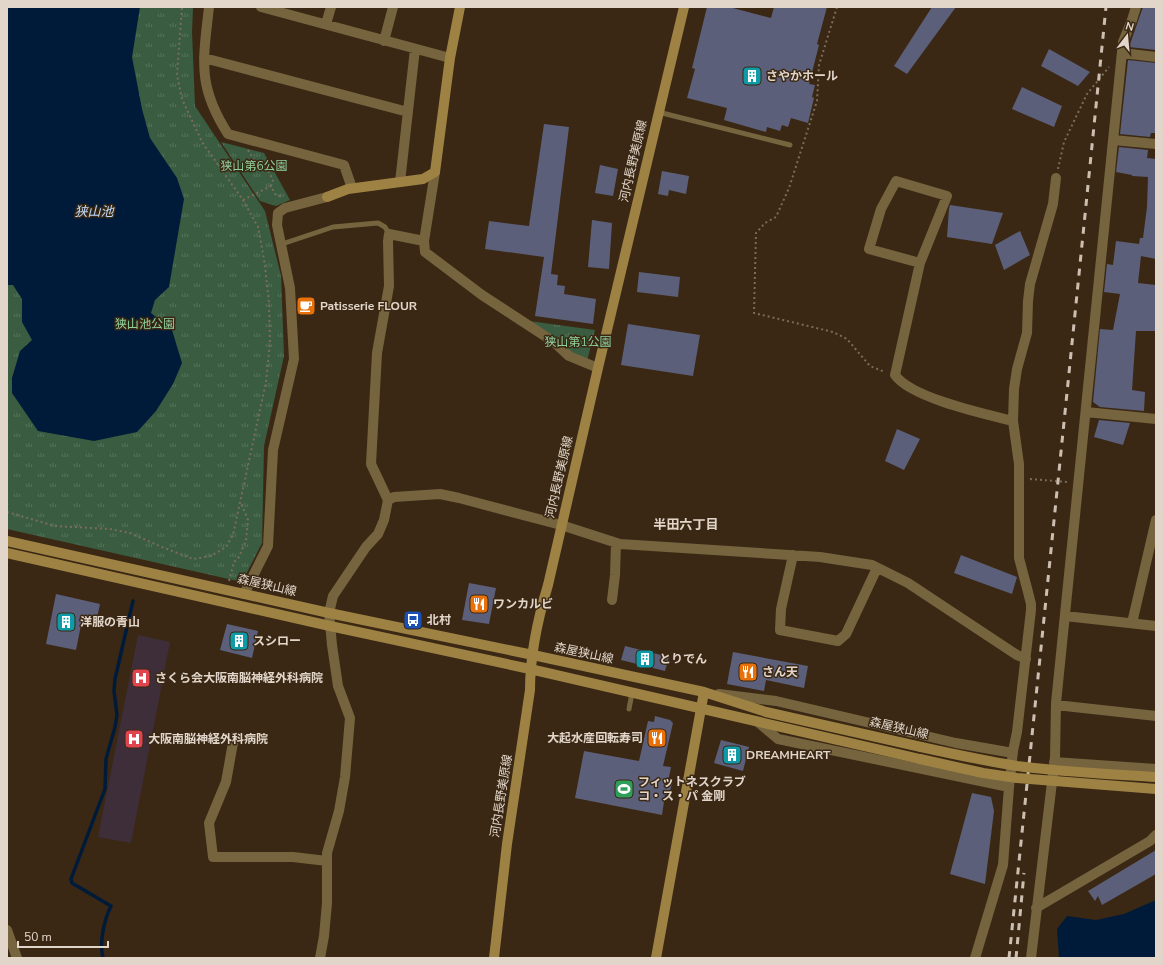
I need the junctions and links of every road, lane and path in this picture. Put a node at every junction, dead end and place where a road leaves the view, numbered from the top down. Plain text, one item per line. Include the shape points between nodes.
1 (182, 7) edge
2 (209, 7) edge
3 (262, 7) edge
4 (331, 7) edge
5 (393, 7) edge
6 (460, 7) edge
7 (684, 7) edge
8 (836, 7) edge
9 (1136, 7) edge
10 (291, 10) edge
11 (326, 24) junction
12 (384, 41) junction
13 (415, 49) junction
14 (1122, 53) junction
15 (1156, 57) edge
16 (204, 58) junction
17 (450, 58) junction
18 (408, 112) junction
19 (658, 112) junction
20 (246, 139) junction
21 (1113, 140) junction
22 (1156, 144) edge
23 (790, 145) dead end
24 (435, 172) junction
25 (1056, 178) joint
26 (400, 182) junction
27 (271, 186) junction
28 (352, 188) junction
29 (326, 197) joint
30 (243, 200) junction
31 (290, 206) junction
32 (389, 234) junction
33 (424, 241) junction
34 (282, 244) junction
35 (920, 263) junction
36 (598, 368) junction
37 (895, 376) junction
38 (1086, 412) junction
39 (1156, 419) edge
40 (1013, 421) junction
41 (1019, 478) junction
42 (1078, 483) junction
43 (388, 500) junction
44 (240, 502) junction
45 (7, 512) edge
46 (1156, 520) edge
47 (561, 525) junction
48 (7, 541) edge
49 (616, 543) junction
50 (7, 553) edge
51 (793, 555) junction
52 (877, 568) junction
53 (229, 582) dead end
54 (244, 594) junction
55 (612, 600) dead end
56 (329, 613) junction
57 (1065, 616) junction
58 (1132, 623) junction
59 (330, 626) junction
60 (1156, 626) edge
61 (533, 655) junction
62 (1026, 659) junction
63 (530, 669) junction
64 (704, 692) junction
65 (632, 693) junction
66 (1056, 705) junction
67 (629, 709) dead end
68 (701, 710) junction
69 (1156, 716) edge
70 (759, 723) junction
71 (234, 737) dead end
72 (1013, 753) junction
73 (1054, 762) junction
74 (1156, 769) edge
75 (1156, 777) edge
76 (1051, 784) junction
77 (1009, 787) junction
78 (1156, 789) edge
79 (1156, 792) edge
80 (1156, 835) edge
81 (327, 860) junction
82 (1036, 908) junction
83 (7, 930) edge
84 (17, 958) edge
85 (320, 958) edge
86 (494, 958) edge
87 (656, 958) edge
88 (976, 958) edge
89 (1031, 958) edge

1 - 30 path via 177,76 182,98 202,142
2 - 16 street
3 - 10 street
4 - 11 street
5 - 12 street
6 - 17 main road
7 - 19 main road, 河内長野美原線
8 - 37 path via 819,65 816,101 789,188 776,217 756,233 754,313 833,332 846,339 870,366
9 - 14 street via 1123,42
10 - 11 street
11 - 12 street
12 - 13 street
13 - 17 street
13 - 18 street
14 - 15 street
14 - 21 street
14 - 25 path via 1087,94 1064,142
16 - 18 street
16 - 20 street via 206,86 217,117 228,134
17 - 24 main road
18 - 26 street
19 - 23 lane
19 - 36 main road, 河内長野美原線
20 - 27 path via 248,153 258,165 269,172 273,180
20 - 28 street via 344,165
21 - 22 street
21 - 38 street
24 - 26 main road via 423,179
24 - 33 street
25 - 40 street via 1053,204 1030,284 1027,332 1014,389
26 - 28 main road
27 - 30 path
27 - 31 path via 275,194 288,201
28 - 29 main road
29 - 31 street
30 - 44 path via 258,227 268,294 270,342 266,382
31 - 34 street via 278,213 277,225
32 - 33 street
32 - 34 lane via 385,227 378,223 344,225
32 - 43 street via 389,286 377,353 371,464
33 - 36 street via 425,252 482,295 554,342 569,356
34 - 54 street via 290,288 294,359 273,450 268,546
35 - 35 street via 947,196 896,181 881,209 869,249
35 - 37 street
36 - 47 main road, 河内長野美原線
37 - 40 street via 900,382 928,398
38 - 39 street
38 - 42 street
40 - 41 street
41 - 42 path
41 - 62 street via 1019,558 1031,604
42 - 57 street
43 - 47 street via 394,497 440,494
43 - 56 street via 378,534 366,547 333,596
44 - 45 path via 233,535 226,547 211,556 193,559 130,534 110,529 55,526
44 - 53 path via 248,520 246,540 234,562
46 - 58 street
47 - 49 street
47 - 61 main road, 河内長野美原線 via 541,605
48 - 54 main road, 森屋狭山線
49 - 51 street
49 - 55 street
50 - 59 main road
51 - 52 street via 872,565
51 - 52 street via 781,609 780,630 838,641 846,634
52 - 62 street via 908,583
54 - 56 main road, 森屋狭山線
56 - 59 street
56 - 61 main road, 森屋狭山線
57 - 58 street
57 - 66 street
58 - 60 street
59 - 63 main road
59 - 81 street via 338,686 350,718 345,777
61 - 63 main road, 河内長野美原線
61 - 64 main road, 森屋狭山線
62 - 72 street
63 - 65 main road
63 - 86 main road, 河内長野美原線 via 530,690 507,844
64 - 68 main road
64 - 72 street via 776,701 956,743
64 - 75 main road, 森屋狭山線, bridge via 766,712 959,755 1018,766
65 - 67 lane
65 - 68 main road
66 - 69 street
66 - 73 street
68 - 70 main road
68 - 87 main road
70 - 77 street via 778,740
70 - 78 main road, bridge via 983,773
71 - 81 street via 226,782 209,823 213,858 293,857
72 - 77 street
73 - 74 street
73 - 76 street
76 - 79 street
76 - 82 street
77 - 88 street via 1003,865
80 - 82 street via 1150,842
81 - 85 street via 327,903
82 - 89 street
83 - 84 street

